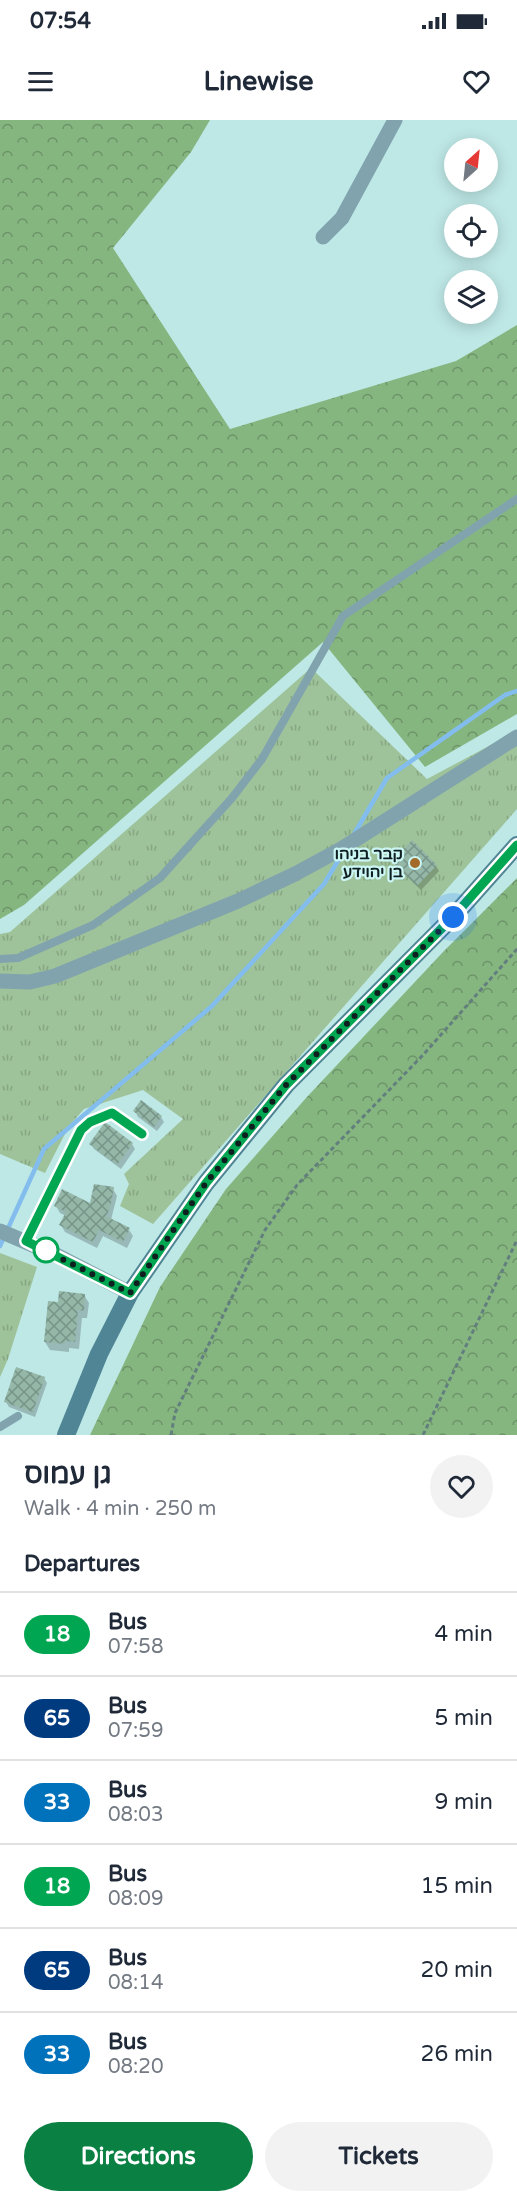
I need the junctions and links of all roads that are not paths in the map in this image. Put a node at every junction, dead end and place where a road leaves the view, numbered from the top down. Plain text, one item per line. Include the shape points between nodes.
1 (395, 120) edge
2 (323, 237) dead end
3 (517, 499) edge
4 (517, 737) edge
5 (517, 845) edge
6 (0, 959) edge
7 (0, 981) edge
8 (142, 1134) dead end
9 (0, 1231) edge
10 (26, 1241) junction
11 (130, 1293) junction
12 (18, 1416) dead end
13 (0, 1427) edge
14 (66, 1435) edge

1 - 2 street via 342,218
3 - 6 lane via 343,616 262,759 160,878 93,926 18,958
4 - 7 street via 341,849 238,901 55,976 30,982
5 - 11 main road via 453,917 286,1085 206,1183
8 - 10 lane via 112,1113 81,1130
9 - 10 street
10 - 11 street
11 - 14 main road via 99,1354
12 - 13 lane

